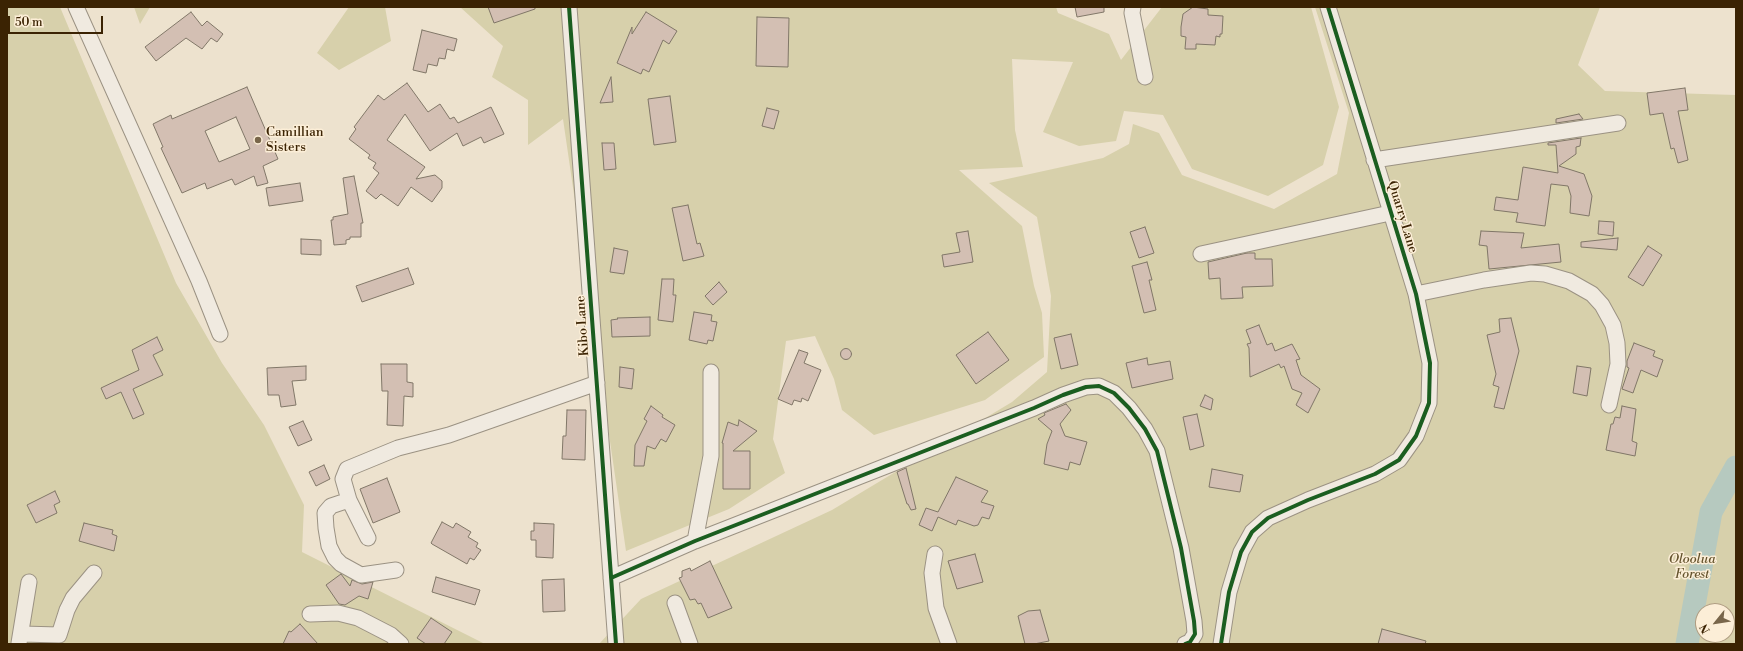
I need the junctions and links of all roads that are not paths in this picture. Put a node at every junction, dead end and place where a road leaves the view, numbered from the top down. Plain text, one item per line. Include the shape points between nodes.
1 (76, 7) edge
2 (569, 7) edge
3 (1133, 7) edge
4 (1328, 7) edge
5 (1145, 77) dead end
6 (1618, 123) dead end
7 (1374, 160) junction
8 (1390, 213) junction
9 (1201, 254) dead end
10 (1416, 294) junction
11 (220, 334) dead end
12 (711, 372) dead end
13 (597, 383) junction
14 (1609, 405) dead end
15 (349, 500) junction
16 (368, 538) dead end
17 (695, 541) junction
18 (936, 554) dead end
19 (396, 570) dead end
20 (94, 573) dead end
21 (611, 578) junction
22 (30, 582) dead end
23 (675, 603) dead end
24 (310, 614) dead end
25 (20, 639) edge
26 (58, 639) edge
27 (401, 644) edge
28 (616, 644) edge
29 (690, 644) edge
30 (949, 644) edge
31 (1185, 644) edge
32 (1221, 644) edge

1 - 11 street via 199,281
2 - 13 street, Kibo Lane
3 - 5 street
4 - 7 street, Quarry Lane
6 - 7 street
7 - 8 street, Quarry Lane
8 - 9 street
8 - 10 street, Quarry Lane
10 - 14 street via 1531,273 1545,274 1563,280 1592,294 1613,325 1617,343 1618,364
10 - 32 street, Quarry Lane via 1430,363 1429,403 1416,436 1399,460 1375,474 1268,518 1252,532 1241,552 1229,592
12 - 17 street via 711,456
13 - 15 street via 449,435 398,448 347,469 343,479
13 - 21 street, Kibo Lane
15 - 16 street
15 - 19 street via 331,506 325,514 329,546 335,558 361,575
17 - 21 street
17 - 31 street via 1063,395 1086,387 1098,386 1114,393 1129,408 1146,429 1157,451 1181,548 1194,621 1195,634 1190,642
18 - 30 street via 932,573 936,608
20 - 26 street via 73,598
21 - 28 street, Kibo Lane
22 - 25 street
23 - 29 street
24 - 27 street via 338,613 358,618 391,635
25 - 26 street

